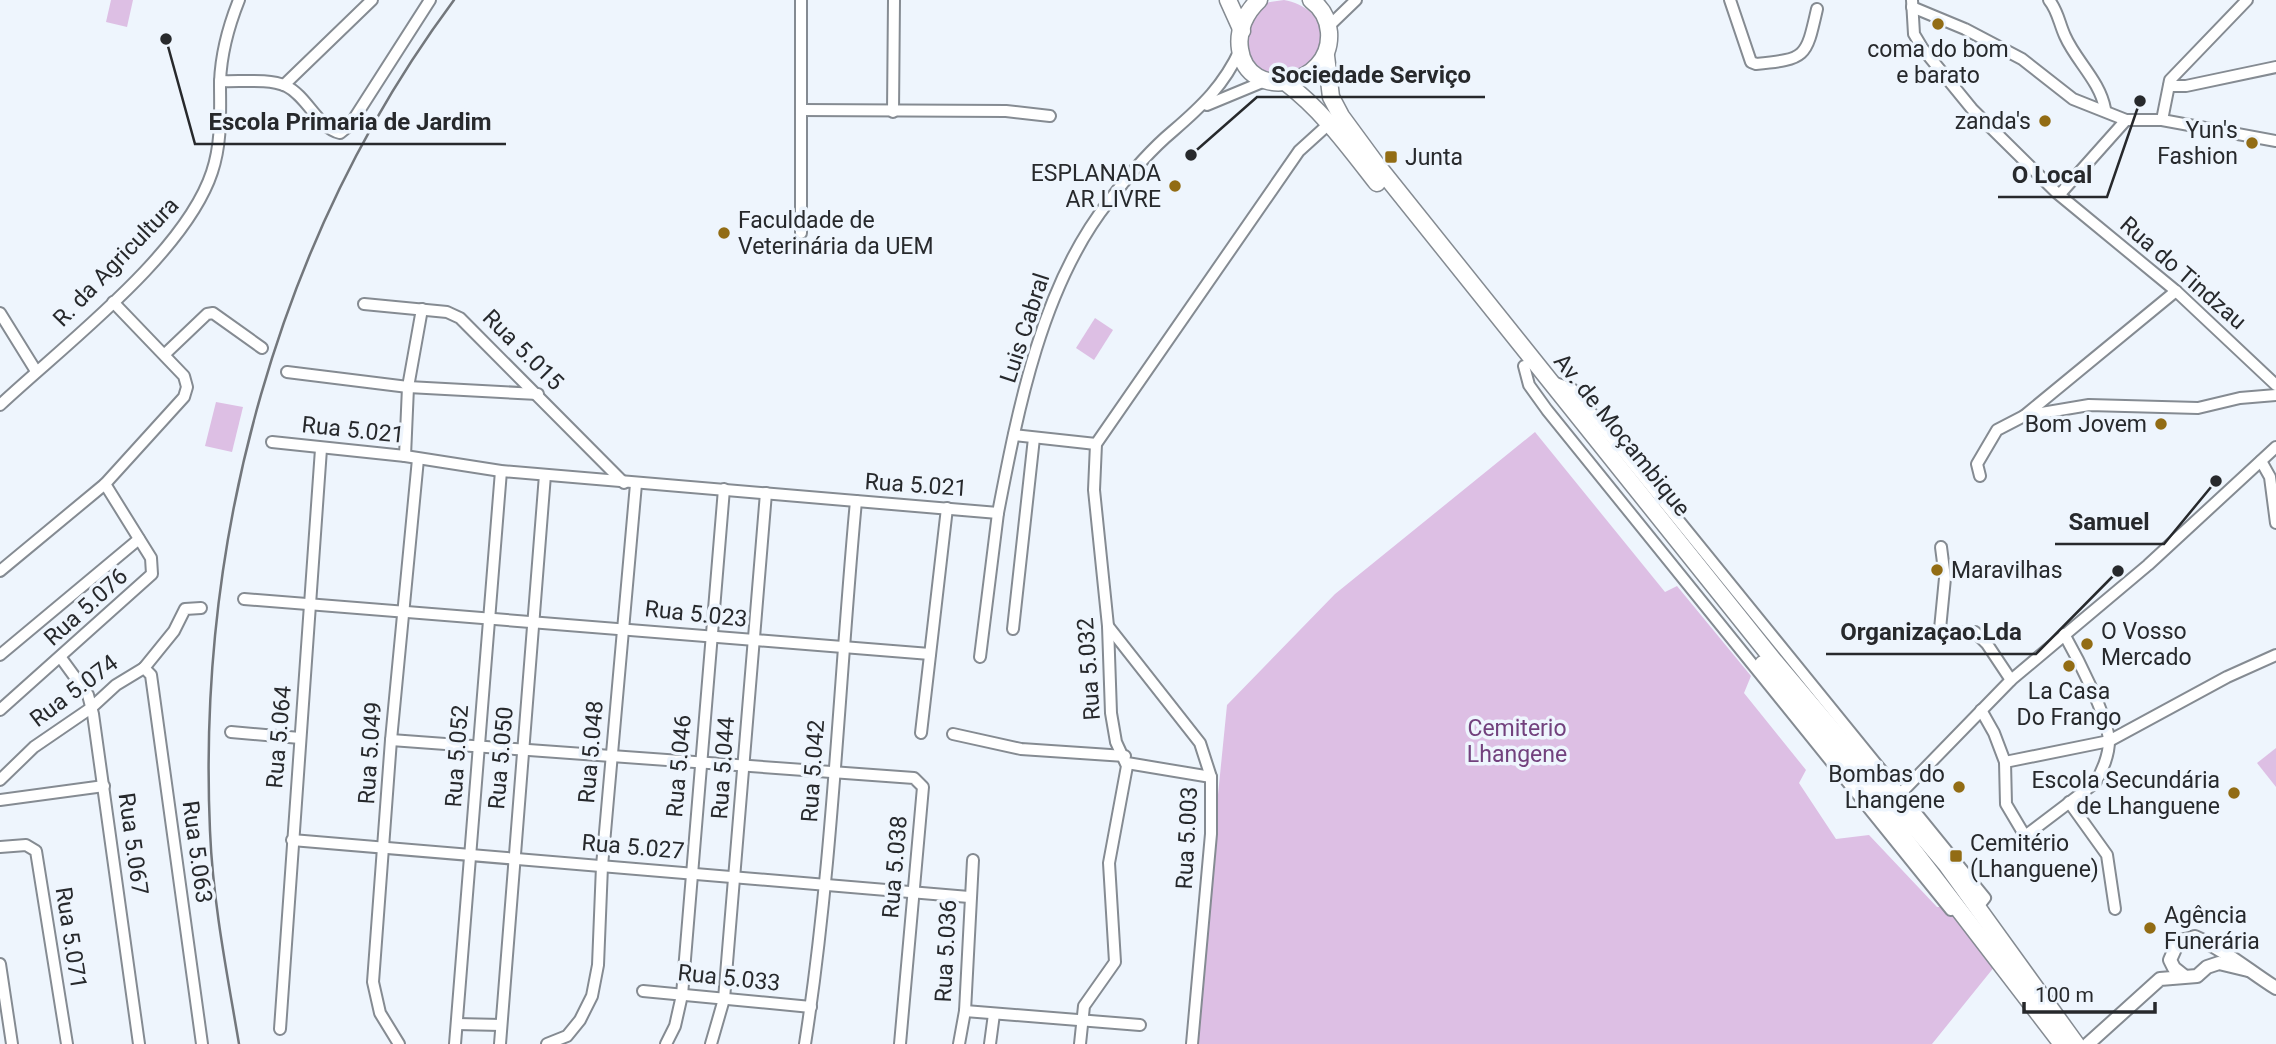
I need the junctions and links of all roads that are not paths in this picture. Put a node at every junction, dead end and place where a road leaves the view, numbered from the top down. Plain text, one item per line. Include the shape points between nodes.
1 (239, 0) edge
2 (372, 0) edge
3 (430, 0) edge
4 (801, 0) edge
5 (894, 0) edge
6 (1228, 0) edge
7 (1259, 0) edge
8 (1356, 0) edge
9 (1730, 0) edge
10 (2049, 0) edge
11 (2247, 0) edge
12 (1315, 1) edge
13 (1910, 2) edge
14 (1817, 9) dead end
15 (1329, 26) junction
16 (1242, 31) junction
17 (1240, 50) junction
18 (1326, 56) junction
19 (2276, 66) edge
20 (1265, 80) junction
21 (220, 81) junction
22 (1285, 82) junction
23 (284, 85) junction
24 (2168, 86) junction
25 (2105, 109) junction
26 (801, 110) junction
27 (893, 112) junction
28 (1196, 113) junction
29 (1050, 116) dead end
30 (2123, 117) junction
31 (2162, 120) junction
32 (1331, 122) junction
33 (2276, 141) edge
34 (2060, 194) junction
35 (801, 233) dead end
36 (2176, 291) junction
37 (113, 302) junction
38 (364, 304) dead end
39 (422, 309) junction
40 (0, 313) edge
41 (262, 348) dead end
42 (165, 354) junction
43 (1524, 366) junction
44 (36, 371) junction
45 (286, 372) dead end
46 (1550, 382) junction
47 (2276, 385) edge
48 (408, 387) junction
49 (538, 394) junction
50 (2276, 396) edge
51 (0, 405) edge
52 (2024, 416) junction
53 (1014, 435) junction
54 (1034, 438) junction
55 (272, 442) dead end
56 (1096, 444) junction
57 (2276, 447) edge
58 (321, 449) junction
59 (405, 456) junction
60 (418, 459) junction
61 (2261, 461) junction
62 (501, 471) junction
63 (545, 475) junction
64 (1980, 476) dead end
65 (624, 483) junction
66 (105, 484) junction
67 (636, 484) junction
68 (724, 489) junction
69 (766, 493) junction
70 (856, 501) junction
71 (947, 508) junction
72 (998, 513) junction
73 (2276, 523) edge
74 (139, 540) junction
75 (1941, 547) dead end
76 (0, 571) edge
77 (243, 599) dead end
78 (311, 604) junction
79 (201, 608) dead end
80 (403, 612) junction
81 (488, 619) junction
82 (534, 620) junction
83 (1108, 626) junction
84 (622, 627) junction
85 (1013, 629) dead end
86 (2064, 634) junction
87 (712, 635) junction
88 (753, 640) junction
89 (842, 649) junction
90 (0, 654) edge
91 (930, 654) junction
92 (2276, 655) edge
93 (980, 657) dead end
94 (61, 658) junction
95 (144, 668) junction
96 (2011, 680) junction
97 (91, 708) junction
98 (0, 710) edge
99 (1981, 710) junction
100 (231, 732) dead end
101 (921, 733) dead end
102 (953, 734) dead end
103 (300, 738) junction
104 (391, 740) junction
105 (2109, 741) junction
106 (479, 745) junction
107 (523, 748) junction
108 (612, 755) junction
109 (1126, 760) junction
110 (701, 762) junction
111 (2005, 762) junction
112 (744, 766) junction
113 (834, 772) junction
114 (1211, 777) junction
115 (0, 779) edge
116 (104, 786) junction
117 (1901, 793) junction
118 (0, 800) edge
119 (2069, 802) junction
120 (292, 840) junction
121 (0, 847) edge
122 (385, 849) junction
123 (471, 855) junction
124 (513, 858) junction
125 (973, 860) dead end
126 (602, 866) junction
127 (691, 873) junction
128 (736, 877) junction
129 (825, 884) junction
130 (914, 891) junction
131 (969, 897) junction
132 (1977, 908) junction
133 (2115, 909) dead end
134 (1972, 927) junction
135 (2206, 943) junction
136 (2171, 960) junction
137 (0, 964) edge
138 (2207, 967) junction
139 (2248, 970) junction
140 (2185, 977) junction
141 (2276, 988) edge
142 (643, 991) dead end
143 (682, 995) junction
144 (724, 999) junction
145 (811, 1007) junction
146 (965, 1011) junction
147 (994, 1014) junction
148 (1082, 1020) junction
149 (457, 1024) junction
150 (501, 1025) junction
151 (1140, 1026) dead end
152 (280, 1029) dead end
153 (12, 1044) edge
154 (67, 1044) edge
155 (139, 1044) edge
156 (202, 1044) edge
157 (399, 1044) edge
158 (455, 1044) edge
159 (500, 1044) edge
160 (547, 1044) edge
161 (666, 1044) edge
162 (711, 1044) edge
163 (805, 1044) edge
164 (900, 1044) edge
165 (959, 1044) edge
166 (989, 1044) edge
167 (1080, 1044) edge
168 (1192, 1044) edge
169 (2075, 1044) edge

1 - 21 street, R. da Agricultura via 229,25
2 - 23 street
3 - 23 street via 345,131 330,129
4 - 26 street
5 - 27 street
6 - 16 highway
7 - 16 highway via 1244,18
8 - 15 street
9 - 14 street via 1751,62 1756,64 1800,56 1807,50
10 - 25 street
11 - 24 street
12 - 15 highway
13 - 25 street via 2022,59 2073,99
13 - 34 street, Rua do Tindzau via 1911,24 1923,50 1972,109
15 - 18 highway, Av. de Moçambique
16 - 17 highway
17 - 20 highway via 1248,69
17 - 28 street, Luis Cabral via 1220,87
18 - 22 highway via 1309,75
18 - 46 highway, Av. de Moçambique via 1331,97 1341,116
19 - 24 street
20 - 22 highway
20 - 28 street, Luis Cabral via 1227,94
21 - 23 street
21 - 37 street, R. da Agricultura via 220,134 200,203 178,234
22 - 32 highway, Av. de Moçambique
24 - 31 street
25 - 30 street
26 - 27 street
26 - 35 street
27 - 29 street via 1006,111
28 - 53 street, Luis Cabral via 1122,184 1068,265 1042,333
30 - 31 street
30 - 34 street
31 - 33 street
32 - 43 highway, Av. de Moçambique
32 - 56 street via 1299,151
34 - 36 street, Rua do Tindzau
36 - 47 street, Rua do Tindzau
36 - 52 street
37 - 42 street
37 - 44 street, R. da Agricultura
38 - 39 street, Rua 5.015
39 - 48 street
39 - 49 street, Rua 5.015 via 460,318
40 - 44 street
41 - 42 street via 213,313
42 - 66 street via 184,376 184,397
43 - 134 highway, Av. de Moçambique
43 - 134 street via 1530,388 1741,653 1941,899
44 - 51 street, R. da Agricultura
45 - 48 street
46 - 117 street via 1564,384 1578,395
46 - 132 highway, Av. de Moçambique via 1775,662 1947,864
48 - 49 street
48 - 59 street
49 - 65 street, Rua 5.015
50 - 52 street via 2198,408 2090,405
52 - 64 street via 1997,430 1978,464
53 - 54 street
53 - 72 street, Rua 5.021
54 - 56 street
54 - 85 street
55 - 58 street, Rua 5.021
56 - 83 street, Rua 5.032 via 1094,491
57 - 61 street
58 - 59 street, Rua 5.021
58 - 78 street, Rua 5.064
59 - 60 street, Rua 5.021
60 - 62 street, Rua 5.021
60 - 80 street, Rua 5.049
61 - 73 street via 2270,477
61 - 86 street via 2148,565
62 - 63 street, Rua 5.021
62 - 81 street, Rua 5.052
63 - 65 street, Rua 5.021
63 - 82 street, Rua 5.050
65 - 67 street, Rua 5.021
66 - 74 street, Rua 5.076
66 - 76 street
67 - 68 street, Rua 5.021
67 - 84 street, Rua 5.048
68 - 69 street, Rua 5.021
68 - 87 street, Rua 5.046
69 - 70 street, Rua 5.021
69 - 88 street, Rua 5.044
70 - 71 street, Rua 5.021
70 - 89 street, Rua 5.042
71 - 72 street, Rua 5.021
71 - 91 street
72 - 93 street
74 - 90 street
74 - 94 street, Rua 5.076 via 151,558 152,574
75 - 96 street via 1945,578 1940,629 1946,634 1975,632
77 - 78 street, Rua 5.023
78 - 80 street, Rua 5.023
78 - 103 street, Rua 5.064
79 - 95 street, Rua 5.074 via 185,609 174,631
80 - 81 street, Rua 5.023
80 - 104 street, Rua 5.049
81 - 82 street, Rua 5.023
81 - 106 street, Rua 5.052
82 - 84 street, Rua 5.023
82 - 107 street, Rua 5.050
83 - 109 street, Rua 5.032 via 1111,713 1116,742
83 - 114 street, Rua 5.003 via 1200,743
84 - 87 street, Rua 5.023
84 - 108 street, Rua 5.048
86 - 96 street
86 - 105 street via 2087,677
87 - 88 street, Rua 5.023
87 - 110 street, Rua 5.046
88 - 89 street, Rua 5.023
88 - 112 street, Rua 5.044
89 - 91 street, Rua 5.023
89 - 113 street, Rua 5.042
91 - 101 street
92 - 105 street
94 - 97 street, Rua 5.067 via 88,695
94 - 98 street, Rua 5.076
95 - 97 street, Rua 5.074
95 - 156 street, Rua 5.063 via 151,675
96 - 99 street
97 - 115 street, Rua 5.074 via 34,747
97 - 116 street, Rua 5.067
99 - 111 street
99 - 117 street
100 - 103 street
102 - 109 street via 1021,749
103 - 120 street, Rua 5.064
104 - 106 street
104 - 122 street, Rua 5.049
105 - 111 street
105 - 119 street via 2095,783
106 - 107 street
106 - 123 street, Rua 5.052
107 - 108 street
107 - 124 street, Rua 5.050
108 - 110 street
108 - 126 street, Rua 5.048
109 - 114 street
109 - 148 street via 1109,863 1115,962 1088,996
110 - 112 street
110 - 127 street, Rua 5.046
111 - 119 street via 2006,804 2025,836
112 - 113 street
112 - 128 street, Rua 5.044
113 - 129 street, Rua 5.042
113 - 130 street, Rua 5.038 via 915,778 921,783
114 - 168 street, Rua 5.003 via 1211,834
116 - 118 street
116 - 155 street, Rua 5.067
117 - 132 street via 1985,898
119 - 133 street via 2107,855
120 - 122 street, Rua 5.027
120 - 152 street, Rua 5.064
121 - 154 street, Rua 5.071 via 26,845 37,851
122 - 123 street, Rua 5.027
122 - 157 street, Rua 5.049 via 374,999
123 - 124 street, Rua 5.027
123 - 149 street, Rua 5.052
124 - 126 street, Rua 5.027
124 - 150 street, Rua 5.050
125 - 131 street, Rua 5.036
126 - 127 street, Rua 5.027
126 - 160 street, Rua 5.048 via 598,965 592,996 567,1036
127 - 128 street, Rua 5.027
127 - 143 street, Rua 5.046
128 - 129 street, Rua 5.027
128 - 144 street, Rua 5.044
129 - 130 street, Rua 5.027
129 - 145 street, Rua 5.042
130 - 131 street, Rua 5.027
130 - 164 street, Rua 5.038
131 - 146 street, Rua 5.036
132 - 169 highway, Av. de Moçambique
134 - 169 highway, Av. de Moçambique
135 - 136 main road via 2188,937 2178,942
135 - 138 main road via 2210,954
135 - 139 main road via 2239,960
136 - 140 main road
136 - 169 main road
137 - 153 street
138 - 139 main road via 2227,963
138 - 140 main road via 2196,976
139 - 141 main road
140 - 169 main road via 2160,979
142 - 143 street, Rua 5.033
143 - 144 street, Rua 5.033
143 - 161 street, Rua 5.046
144 - 145 street, Rua 5.033
144 - 162 street, Rua 5.044
145 - 163 street, Rua 5.042
146 - 147 street
146 - 165 street, Rua 5.036
147 - 148 street
147 - 166 street
148 - 151 street
148 - 167 street
149 - 150 street
149 - 158 street, Rua 5.052
150 - 159 street, Rua 5.050

